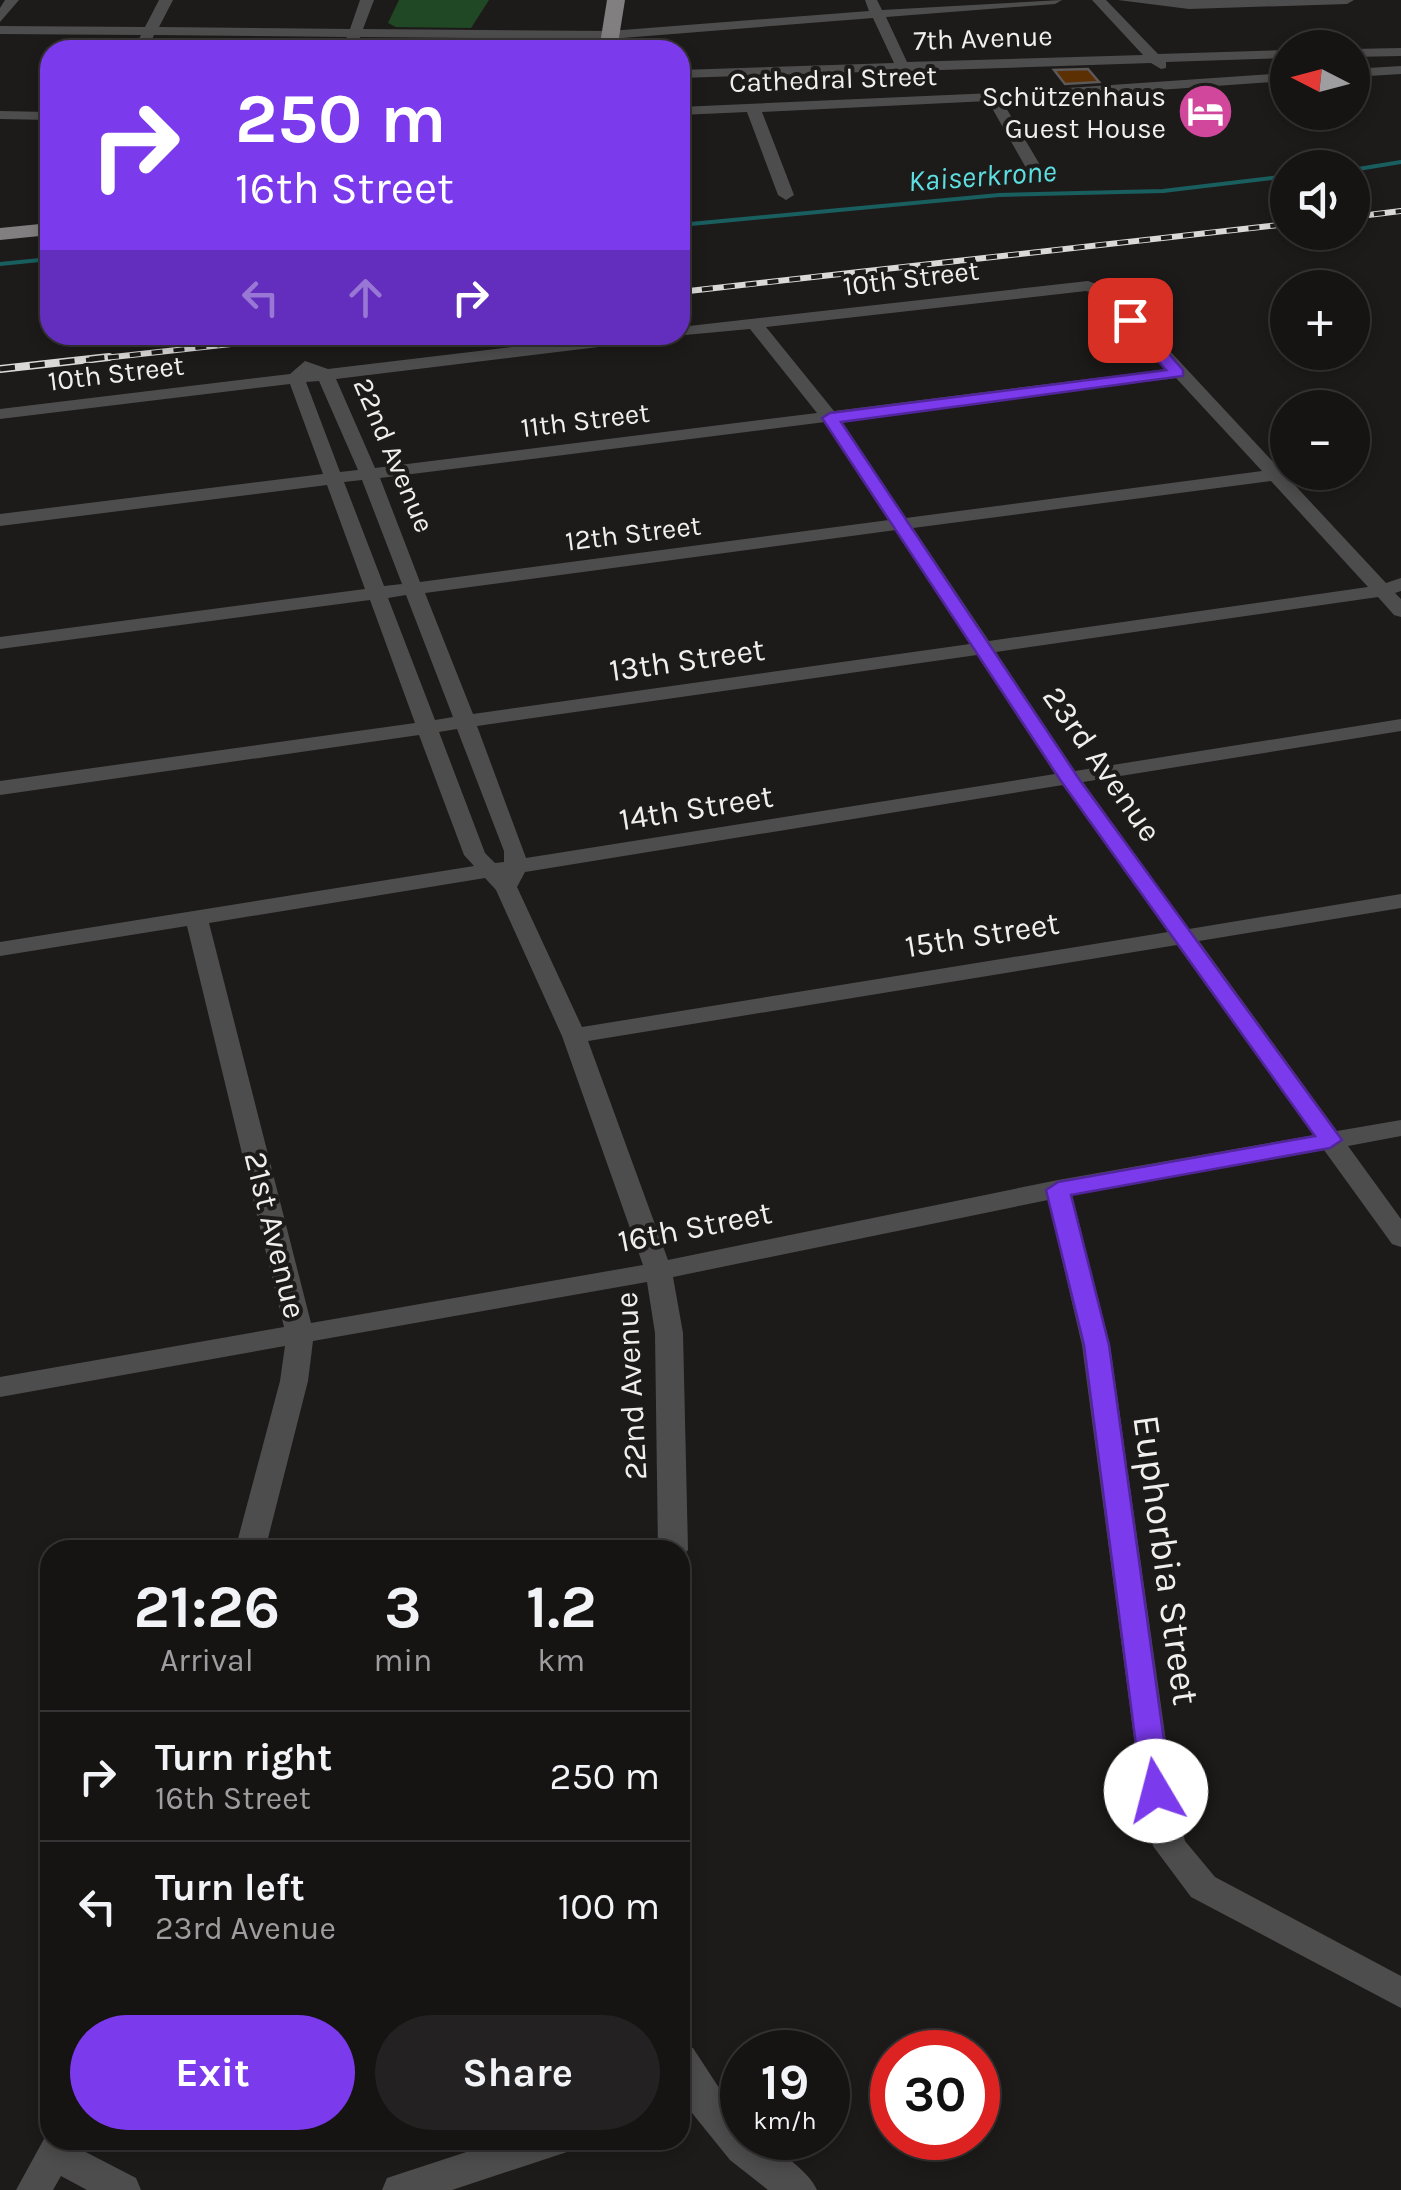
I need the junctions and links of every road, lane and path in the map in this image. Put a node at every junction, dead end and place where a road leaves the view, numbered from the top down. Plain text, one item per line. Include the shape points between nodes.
1 (12, 0) edge
2 (166, 0) edge
3 (367, 0) edge
4 (382, 0) edge
5 (616, 0) edge
6 (1055, 0) edge
7 (1099, 0) edge
8 (1126, 0) edge
9 (1325, 0) edge
10 (1347, 0) edge
11 (873, 6) edge
12 (0, 18) edge
13 (0, 30) edge
14 (152, 30) junction
15 (363, 32) junction
16 (146, 40) edge
17 (357, 40) edge
18 (363, 40) edge
19 (560, 40) edge
20 (609, 40) edge
21 (621, 40) edge
22 (1401, 52) edge
23 (1370, 53) edge
24 (1270, 54) edge
25 (1154, 57) junction
26 (903, 66) junction
27 (1401, 70) edge
28 (1370, 72) edge
29 (690, 74) edge
30 (1270, 78) edge
31 (1180, 84) junction
32 (993, 97) junction
33 (918, 100) junction
34 (753, 108) junction
35 (690, 111) edge
36 (0, 119) edge
37 (40, 120) edge
38 (1040, 180) dead end
39 (786, 195) dead end
40 (40, 227) edge
41 (0, 231) edge
42 (754, 323) junction
43 (690, 331) edge
44 (571, 345) edge
45 (1177, 373) junction
46 (325, 374) junction
47 (296, 378) junction
48 (0, 414) edge
49 (830, 418) junction
50 (1270, 472) edge
51 (368, 474) junction
52 (1270, 475) edge
53 (336, 478) junction
54 (1289, 490) edge
55 (0, 520) edge
56 (904, 526) junction
57 (1391, 587) edge
58 (414, 589) junction
59 (378, 594) junction
60 (1401, 611) edge
61 (0, 642) edge
62 (983, 646) junction
63 (464, 723) junction
64 (1401, 725) edge
65 (426, 727) junction
66 (1071, 781) junction
67 (0, 788) edge
68 (504, 877) junction
69 (1401, 901) edge
70 (197, 921) junction
71 (1182, 935) junction
72 (0, 950) edge
73 (574, 1036) junction
74 (1401, 1128) edge
75 (1330, 1140) junction
76 (1058, 1190) junction
77 (1401, 1238) edge
78 (660, 1271) junction
79 (300, 1334) junction
80 (0, 1387) edge
81 (253, 1540) edge
82 (673, 1540) edge
83 (1401, 1993) edge
84 (690, 2077) edge
85 (58, 2150) edge
86 (62, 2150) edge
87 (523, 2150) edge
88 (34, 2190) edge
89 (123, 2190) edge
90 (400, 2190) edge
91 (799, 2190) edge

1 - 12 street
2 - 14 street
3 - 15 street
4 - 15 street
5 - 20 main road
6 - 11 street
7 - 25 street
8 - 9 street
9 - 10 street
11 - 21 street
11 - 26 street
13 - 14 street
14 - 15 street
14 - 16 street
15 - 17 street
15 - 18 street
15 - 19 street
22 - 23 street
24 - 25 street, 7th Avenue
25 - 26 street, 7th Avenue
25 - 31 street
26 - 29 street, 7th Avenue
26 - 33 street
27 - 28 street
30 - 31 street, Cathedral Street
31 - 32 street, Cathedral Street
32 - 33 street, Cathedral Street
32 - 38 street
33 - 34 street, Cathedral Street
34 - 35 street, Cathedral Street
34 - 39 street
36 - 37 street
40 - 41 main road
42 - 43 street, 10th Street
42 - 45 street, 10th Street via 1088,286 1107,293
42 - 49 street, 23rd Avenue
44 - 46 street
45 - 49 street, 11th Street
45 - 50 street
46 - 47 street, 22nd Avenue via 305,366
46 - 51 street, 22nd Avenue
47 - 48 street, 10th Street
47 - 53 street, 22nd Avenue
49 - 51 street, 11th Street
49 - 56 street, 23rd Avenue
51 - 53 street, 11th Street
51 - 58 street, 22nd Avenue
52 - 56 street, 12th Street
53 - 55 street, 11th Street
53 - 59 street, 22nd Avenue
54 - 57 street
56 - 58 street, 12th Street
56 - 62 street, 23rd Avenue
57 - 60 street
57 - 62 street, 13th Street
58 - 59 street, 12th Street
58 - 63 street, 22nd Avenue
59 - 61 street, 12th Street
59 - 65 street, 22nd Avenue
62 - 63 street, 13th Street
62 - 66 street, 23rd Avenue
63 - 65 street, 13th Street
63 - 68 street, 22nd Avenue via 514,850
64 - 66 street, 14th Street
65 - 67 street, 13th Street
65 - 68 street, 22nd Avenue via 475,856
66 - 68 street, 14th Street
66 - 71 street, 23rd Avenue
68 - 70 street, 14th Street
68 - 73 street, 22nd Avenue
69 - 71 street, 15th Street
70 - 72 street, 14th Street
70 - 79 street, 21st Avenue
71 - 73 street, 15th Street
71 - 75 street, 23rd Avenue
73 - 78 street, 22nd Avenue
74 - 75 street, 16th Street
75 - 76 street, 16th Street
75 - 77 street, 23rd Avenue
76 - 78 street, 16th Street
76 - 83 street, Euphorbia Street via 1096,1345 1156,1791 1170,1846 1203,1887
78 - 79 street, 16th Street
78 - 82 street, 22nd Avenue via 669,1333
79 - 80 street, 16th Street
79 - 81 street, 21st Avenue
84 - 91 street via 709,2114 752,2160
85 - 88 street
86 - 89 street
87 - 90 street

